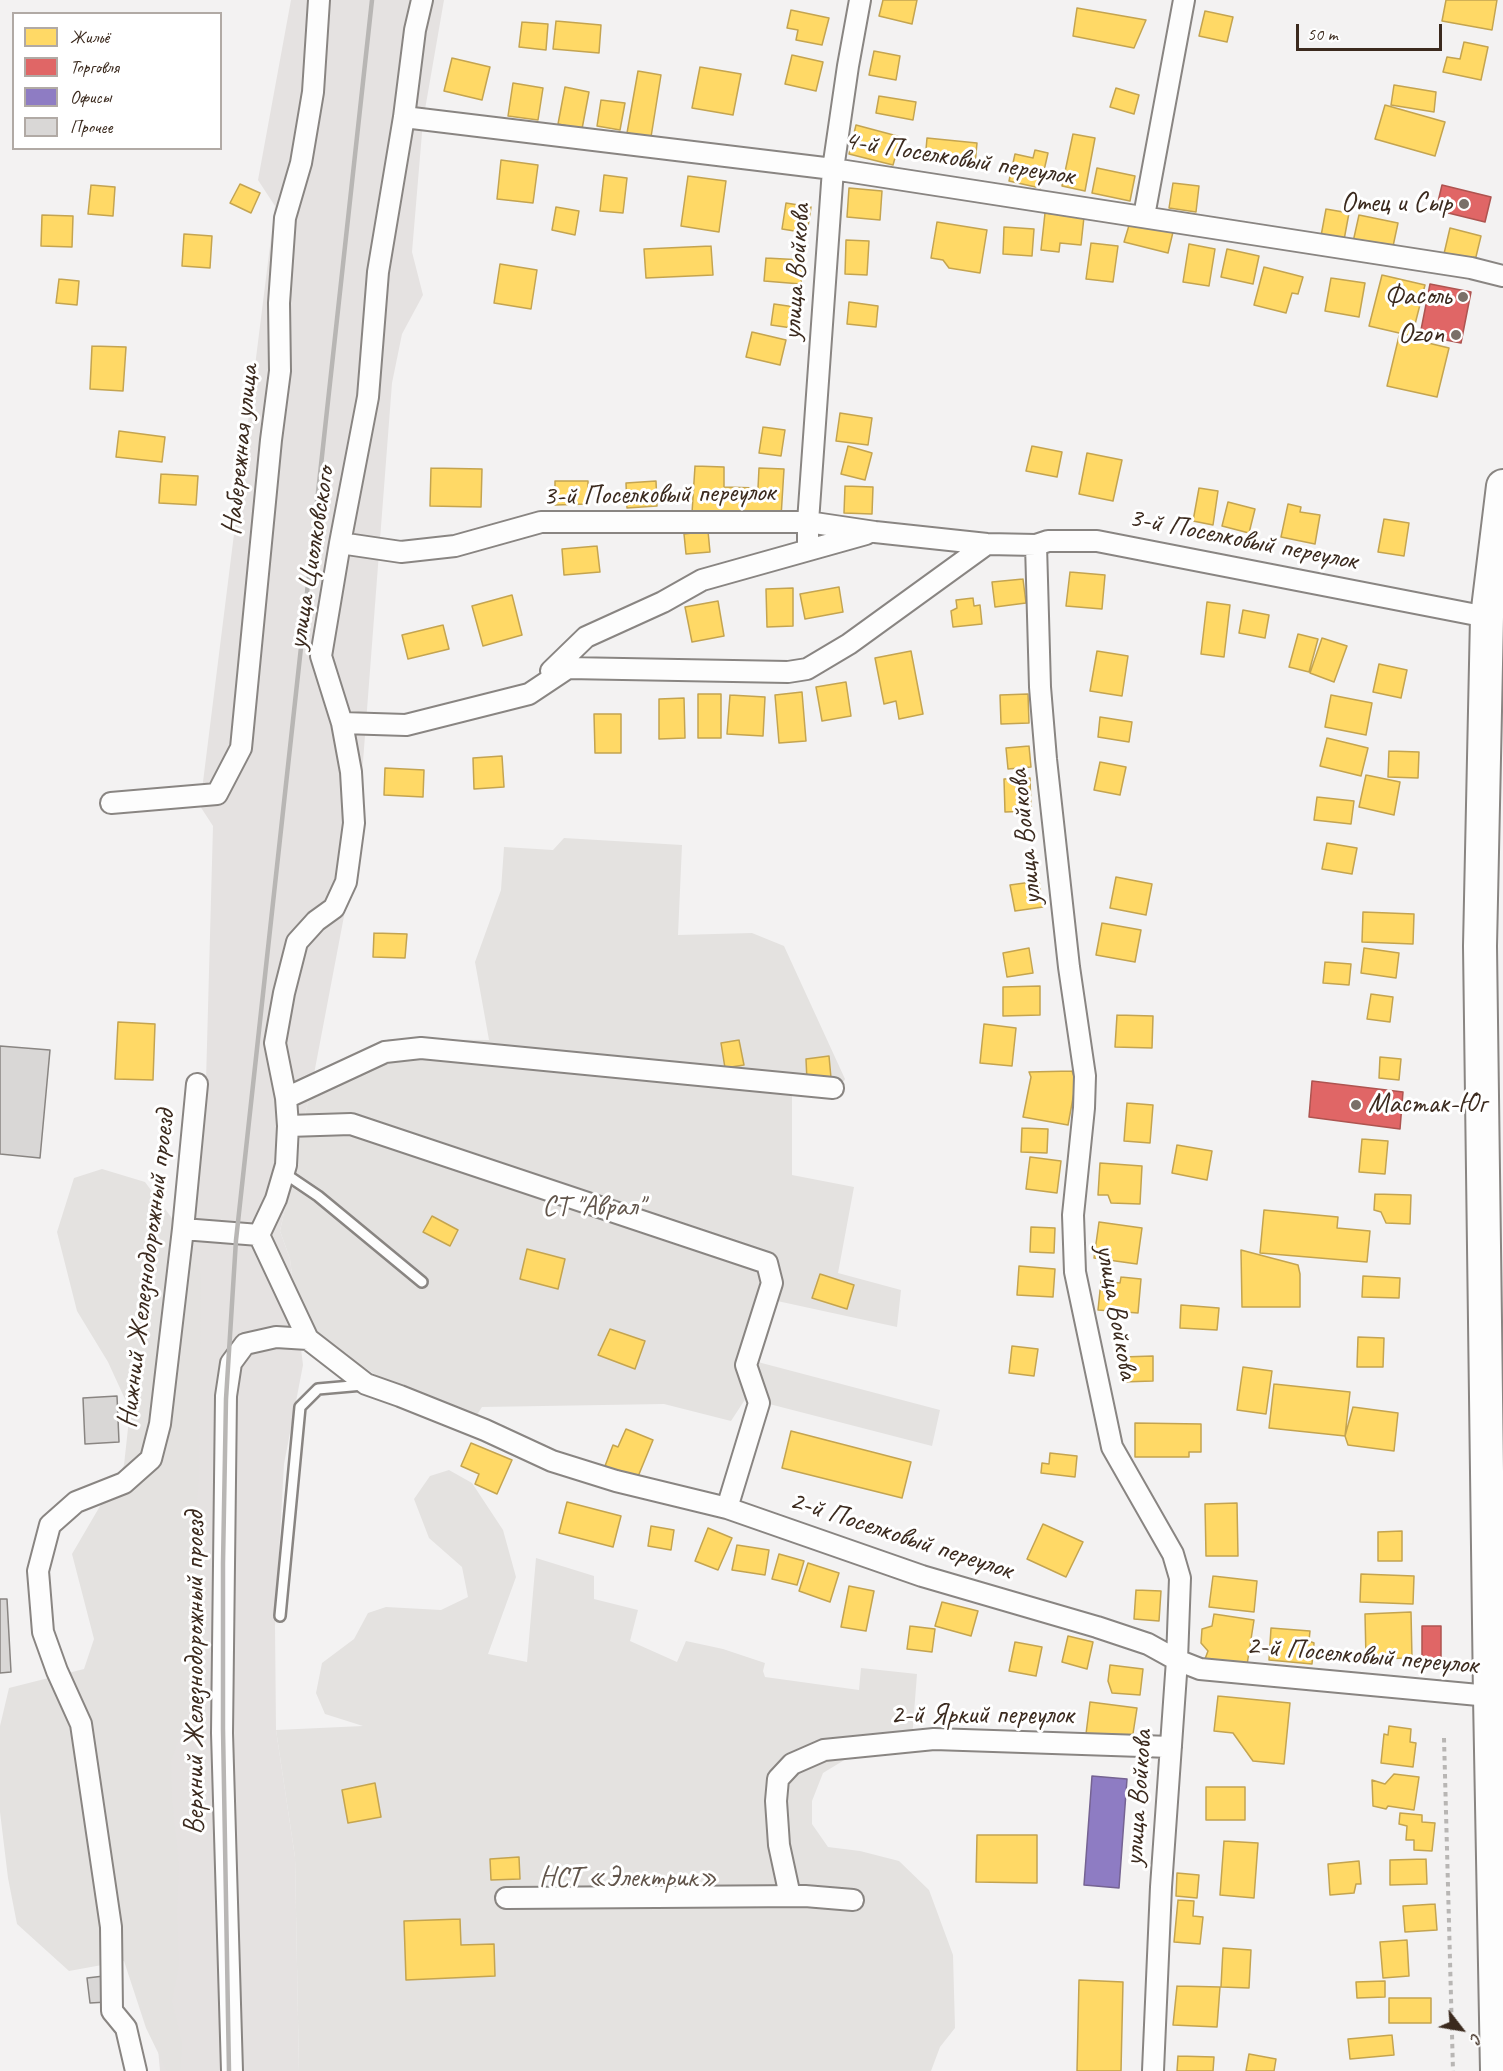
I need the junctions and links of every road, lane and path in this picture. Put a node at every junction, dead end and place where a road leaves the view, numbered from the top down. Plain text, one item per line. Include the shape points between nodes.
1 (319, 0) edge
2 (422, 0) edge
3 (860, 0) edge
4 (1184, 0) edge
5 (404, 117) junction
6 (833, 169) junction
7 (1144, 216) junction
8 (1503, 276) edge
9 (1503, 486) edge
10 (808, 522) junction
11 (875, 532) junction
12 (340, 543) junction
13 (987, 544) junction
14 (1036, 545) junction
15 (808, 550) junction
16 (1486, 617) junction
17 (529, 694) junction
18 (342, 723) junction
19 (111, 803) dead end
20 (197, 1084) dead end
21 (833, 1088) dead end
22 (286, 1098) junction
23 (288, 1126) junction
24 (284, 1173) junction
25 (183, 1229) junction
26 (259, 1235) junction
27 (422, 1281) dead end
28 (308, 1339) junction
29 (366, 1384) junction
30 (727, 1509) junction
31 (280, 1616) dead end
32 (1177, 1660) junction
33 (1496, 1697) edge
34 (1444, 1738) dead end
35 (1172, 1747) junction
36 (790, 1896) junction
37 (506, 1898) dead end
38 (853, 1900) dead end
39 (136, 2071) edge
40 (232, 2071) edge
41 (1153, 2071) edge
42 (1453, 2071) edge
43 (1497, 2071) edge

1 - 19 street, Набережная улица via 313,92 301,163 285,218 279,303 280,371 270,440 242,748 217,794
2 - 5 street, улица Циолковского
3 - 6 street, улица Войкова
4 - 7 street
5 - 6 street, 4-й Поселковый переулок
5 - 12 street, улица Циолковского via 378,272 368,397
6 - 7 street, 4-й Поселковый переулок
6 - 10 street, улица Войкова
7 - 8 street, 4-й Поселковый переулок
9 - 16 main road
10 - 11 street, 3-й Поселковый переулок
10 - 12 street, 3-й Поселковый переулок via 541,522 455,546 401,552
10 - 15 street, улица Войкова
11 - 13 street, 3-й Поселковый переулок
11 - 15 street, 3-й Поселковый переулок
12 - 18 street, улица Циолковского via 321,656
13 - 14 street, 3-й Поселковый переулок
13 - 17 street via 849,644 807,669 788,672 568,668
14 - 16 street, 3-й Поселковый переулок via 1048,541 1097,541
14 - 32 street, улица Войкова via 1046,759 1084,1076 1073,1215 1075,1272 1112,1447 1173,1554 1180,1578
15 - 17 street, 3-й Поселковый переулок via 702,580 586,637
16 - 33 main road via 1480,946
17 - 18 street via 406,725
18 - 22 street, улица Циолковского via 351,772 354,823 346,882 334,908 297,942 275,1043
20 - 25 street, Нижний Железнодорожный проезд
21 - 22 street via 421,1048 386,1052
22 - 23 street, улица Циолковского
23 - 24 street, улица Циолковского
23 - 30 street via 351,1124 767,1263 772,1283 746,1365 759,1403
24 - 26 street, улица Циолковского
24 - 27 lane
25 - 26 street
25 - 39 street, Нижний Железнодорожный проезд via 160,1424 151,1459 124,1483 76,1502 50,1525 38,1571 43,1632 81,1724 111,1928 112,2011 126,2028
26 - 28 street
28 - 29 street, 2-й Поселковый переулок
28 - 40 street, Верхний Железнодорожный проезд via 276,1337 244,1344 231,1363 226,1396 222,1733
29 - 30 street, 2-й Поселковый переулок via 552,1461
29 - 31 lane via 318,1389 300,1407
30 - 32 street, 2-й Поселковый переулок via 922,1576 1148,1644
32 - 33 street, 2-й Поселковый переулок via 1200,1669
32 - 35 street, улица Войкова
33 - 43 main road
34 - 42 path
35 - 36 street, 2-й Яркий переулок via 934,1739 824,1750 792,1764 778,1779 779,1845
35 - 41 street, улица Войкова
36 - 37 street
36 - 38 street

